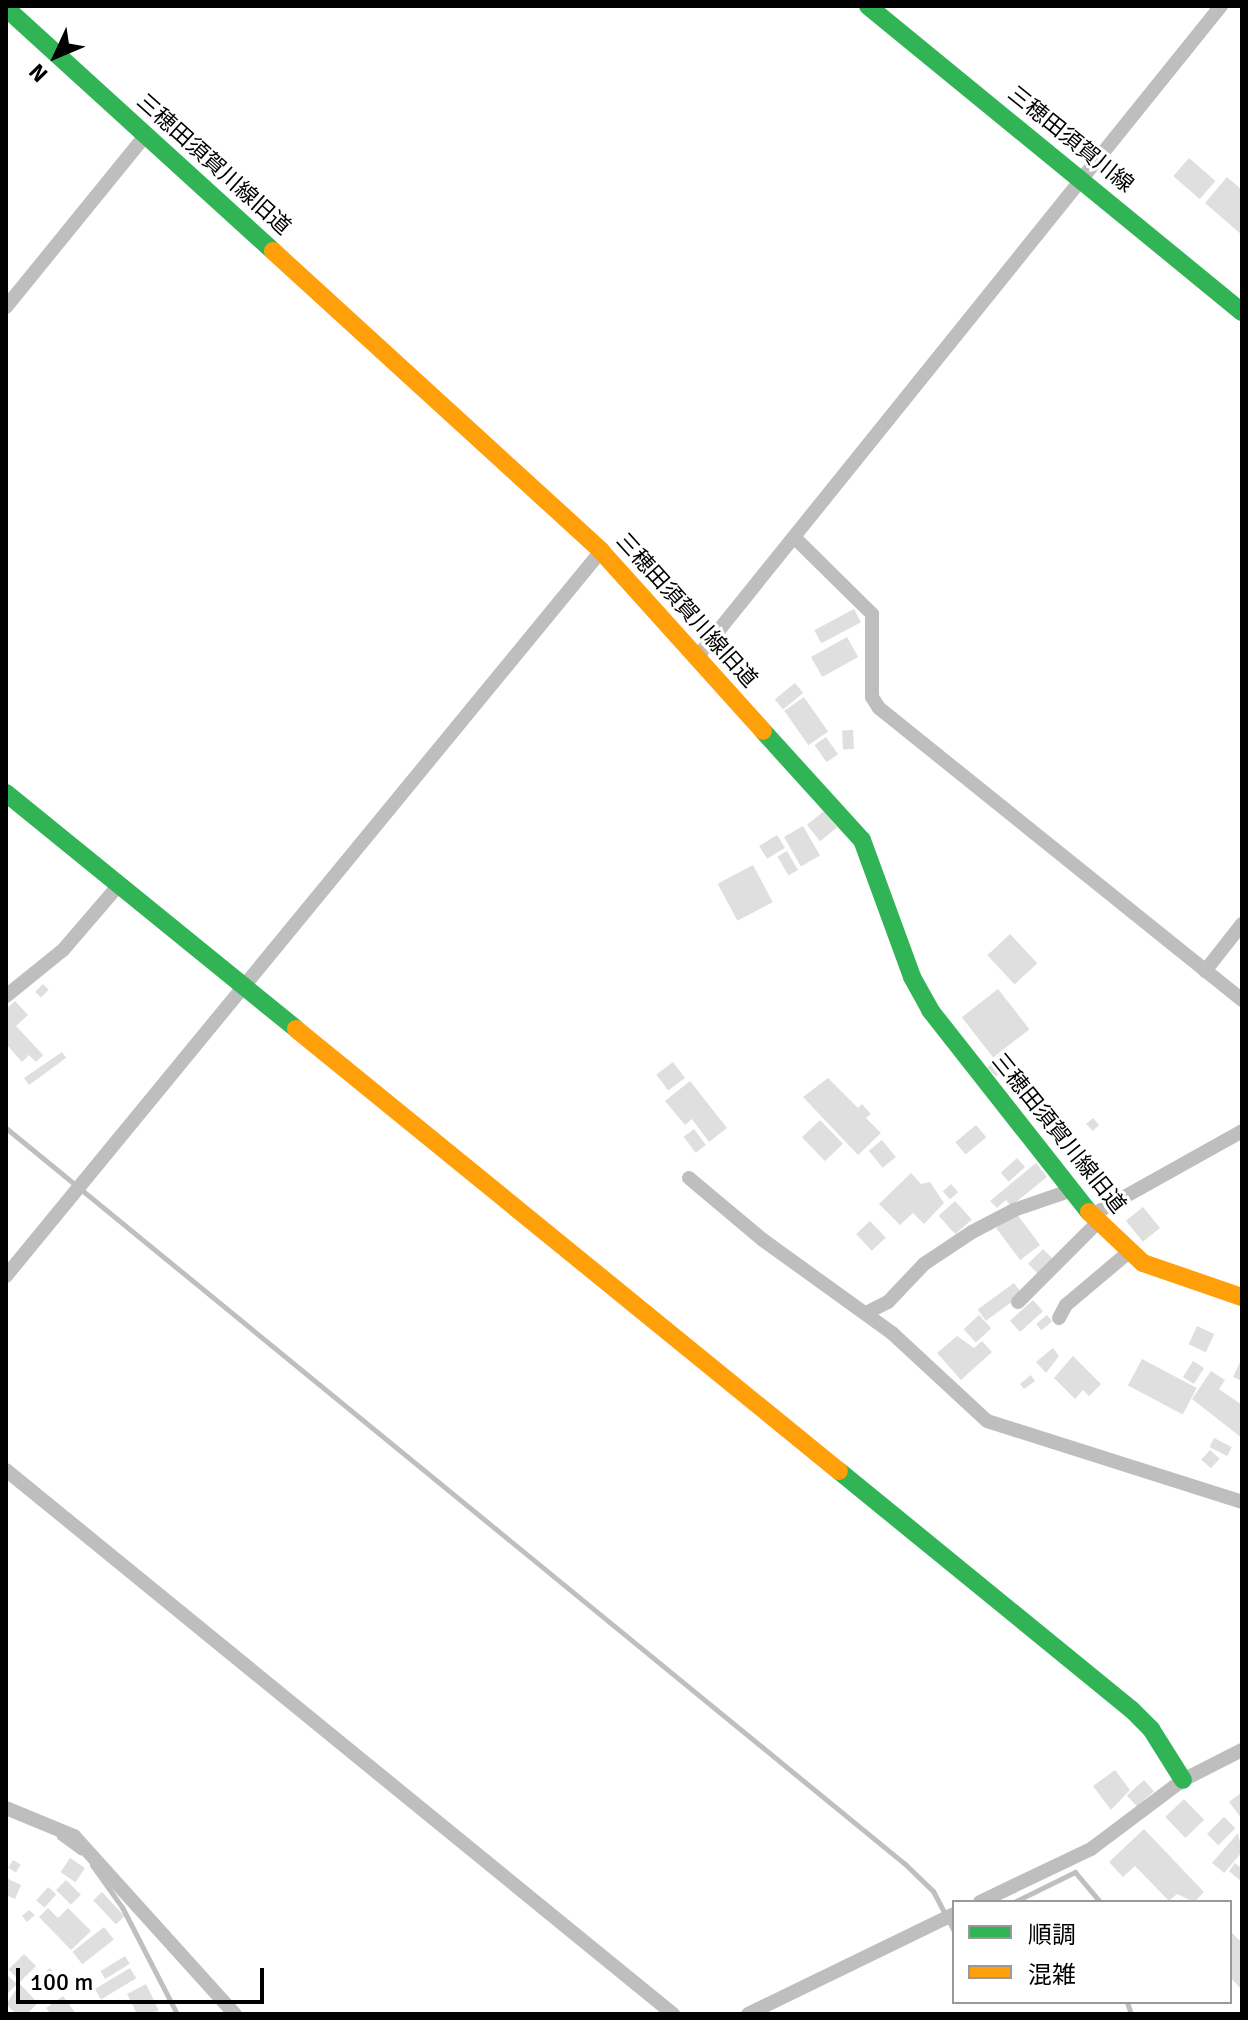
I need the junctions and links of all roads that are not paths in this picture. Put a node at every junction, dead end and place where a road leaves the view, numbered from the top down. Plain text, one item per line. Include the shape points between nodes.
1 (868, 6) edge
2 (1221, 6) edge
3 (6, 8) edge
4 (145, 136) junction
5 (1083, 177) junction
6 (6, 307) edge
7 (1242, 312) edge
8 (796, 539) junction
9 (601, 551) junction
10 (698, 656) junction
11 (6, 793) edge
12 (119, 885) junction
13 (1242, 924) edge
14 (1205, 971) junction
15 (243, 985) junction
16 (6, 996) edge
17 (1242, 1000) edge
18 (1242, 1131) edge
19 (689, 1178) dead end
20 (1072, 1190) junction
21 (1095, 1218) junction
22 (1129, 1252) junction
23 (6, 1276) edge
24 (1242, 1297) edge
25 (1018, 1302) dead end
26 (866, 1313) junction
27 (1059, 1318) dead end
28 (6, 1470) edge
29 (1242, 1502) edge
30 (1242, 1750) edge
31 (1183, 1780) junction
32 (6, 1808) edge
33 (984, 1900) edge
34 (952, 1915) edge
35 (235, 2014) edge
36 (673, 2014) edge
37 (748, 2014) edge

1 - 5 street, 三穂田須賀川線
2 - 5 street
3 - 4 street, 三穂田須賀川線旧道
4 - 6 street
4 - 9 street, 三穂田須賀川線旧道
5 - 7 street, 三穂田須賀川線
5 - 8 street
8 - 10 street
8 - 14 street via 872,614 872,697 879,708
9 - 10 street, 三穂田須賀川線旧道
9 - 15 street
10 - 20 street, 三穂田須賀川線旧道 via 862,840 921,997
11 - 12 street
12 - 15 street
12 - 16 street via 55,958
13 - 14 street
14 - 17 street
15 - 23 street
15 - 31 street via 1132,1710 1151,1729
18 - 21 street
19 - 26 street via 763,1240
20 - 21 street, 三穂田須賀川線旧道
20 - 26 street via 1014,1210 972,1232 924,1264 888,1302
21 - 22 street, 三穂田須賀川線旧道
21 - 25 street
22 - 24 street, 三穂田須賀川線旧道 via 1161,1271
22 - 27 street via 1066,1305
26 - 29 street via 1001,1428
28 - 36 street
30 - 31 street
31 - 33 street via 1091,1849
32 - 35 street via 66,1829 82,1843
34 - 37 street

